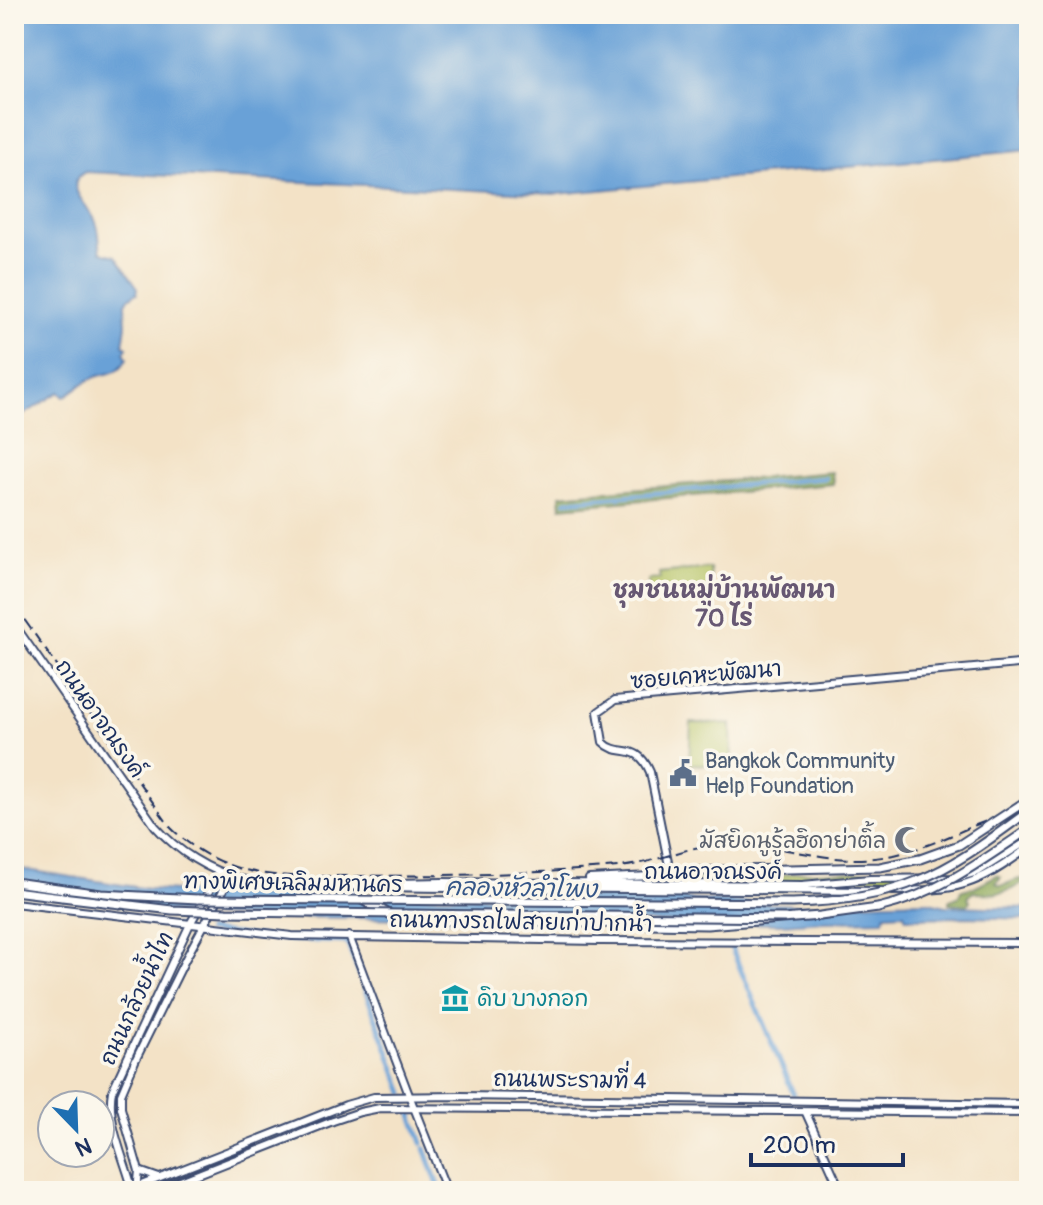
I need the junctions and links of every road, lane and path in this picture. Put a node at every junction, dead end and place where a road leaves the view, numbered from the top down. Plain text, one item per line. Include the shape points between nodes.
1 (14, 624) edge
2 (1029, 663) edge
3 (1029, 799) edge
4 (1029, 811) edge
5 (1029, 829) edge
6 (1029, 840) edge
7 (1029, 847) edge
8 (726, 870) dead end
9 (736, 870) dead end
10 (219, 876) junction
11 (229, 878) junction
12 (14, 882) edge
13 (671, 882) junction
14 (335, 886) junction
15 (14, 891) edge
16 (14, 903) edge
17 (785, 918) junction
18 (190, 924) junction
19 (203, 926) junction
20 (349, 936) junction
21 (1029, 943) edge
22 (113, 1089) edge
23 (116, 1092) edge
24 (121, 1094) junction
25 (409, 1095) junction
26 (644, 1099) junction
27 (988, 1104) junction
28 (1029, 1104) edge
29 (414, 1108) junction
30 (655, 1111) junction
31 (806, 1113) junction
32 (988, 1113) junction
33 (1029, 1113) edge
34 (116, 1134) edge
35 (139, 1171) junction
36 (162, 1178) junction
37 (133, 1190) edge
38 (155, 1191) edge
39 (447, 1191) edge
40 (841, 1191) edge

1 - 10 main road, ถนนอาจณรงค์ via 155,826
2 - 13 main road, ซอยเคหะพัฒนา via 615,700 598,712 603,742 637,754 647,765
3 - 9 highway, bridge via 959,845 920,859 880,867
4 - 12 highway, ทางพิเศษเฉลิมมหานคร, bridge via 916,882 821,903 219,901
5 - 17 highway, ทางพิเศษเฉลิมมหานคร, bridge via 925,893 858,912
6 - 13 main road, ถนนอาจณรงค์ via 978,872 958,878 802,885
7 - 13 main road, ถนนอาจณรงค์ via 981,879 944,889
8 - 13 highway via 699,871
10 - 11 main road, ถนนอาจณรงค์
10 - 18 main road, ถนนกล้วยน้ำไท
11 - 14 main road, ถนนอาจณรงค์
11 - 19 main road, ถนนกล้วยน้ำไท
13 - 14 main road, ถนนอาจณรงค์
13 - 14 main road, ถนนอาจณรงค์ via 565,889
14 - 17 highway, bridge via 407,920 707,925
15 - 17 highway, ทางพิเศษเฉลิมมหานคร, bridge via 227,912
16 - 18 main road, ถนนทางรถไฟสายเก่าปากน้ำ
18 - 19 main road, ถนนทางรถไฟสายเก่าปากน้ำ
18 - 22 main road, ถนนกล้วยน้ำไท
19 - 20 main road, ถนนทางรถไฟสายเก่าปากน้ำ
19 - 24 main road, ถนนกล้วยน้ำไท
20 - 21 main road, ถนนทางรถไฟสายเก่าปากน้ำ
20 - 25 main road
23 - 24 main road
24 - 35 main road, ถนนกล้วยน้ำไท
25 - 26 main road, ถนนพระรามที่ 4
25 - 29 main road
25 - 36 main road, ถนนพระรามที่ 4 via 346,1105
26 - 27 main road, ถนนพระรามที่ 4
26 - 30 main road
27 - 28 main road, ถนนพระรามที่ 4
27 - 32 main road
29 - 30 main road, ถนนพระรามที่ 4
29 - 38 main road, ถนนพระรามที่ 4 via 360,1112
29 - 39 main road
30 - 31 main road, ถนนพระรามที่ 4
31 - 32 main road, ถนนพระรามที่ 4
31 - 40 main road
32 - 33 main road, ถนนพระรามที่ 4
34 - 37 main road, ถนนกล้วยน้ำไท
35 - 36 main road
35 - 37 main road, ถนนกล้วยน้ำไท
36 - 37 main road, ถนนพระรามที่ 4

